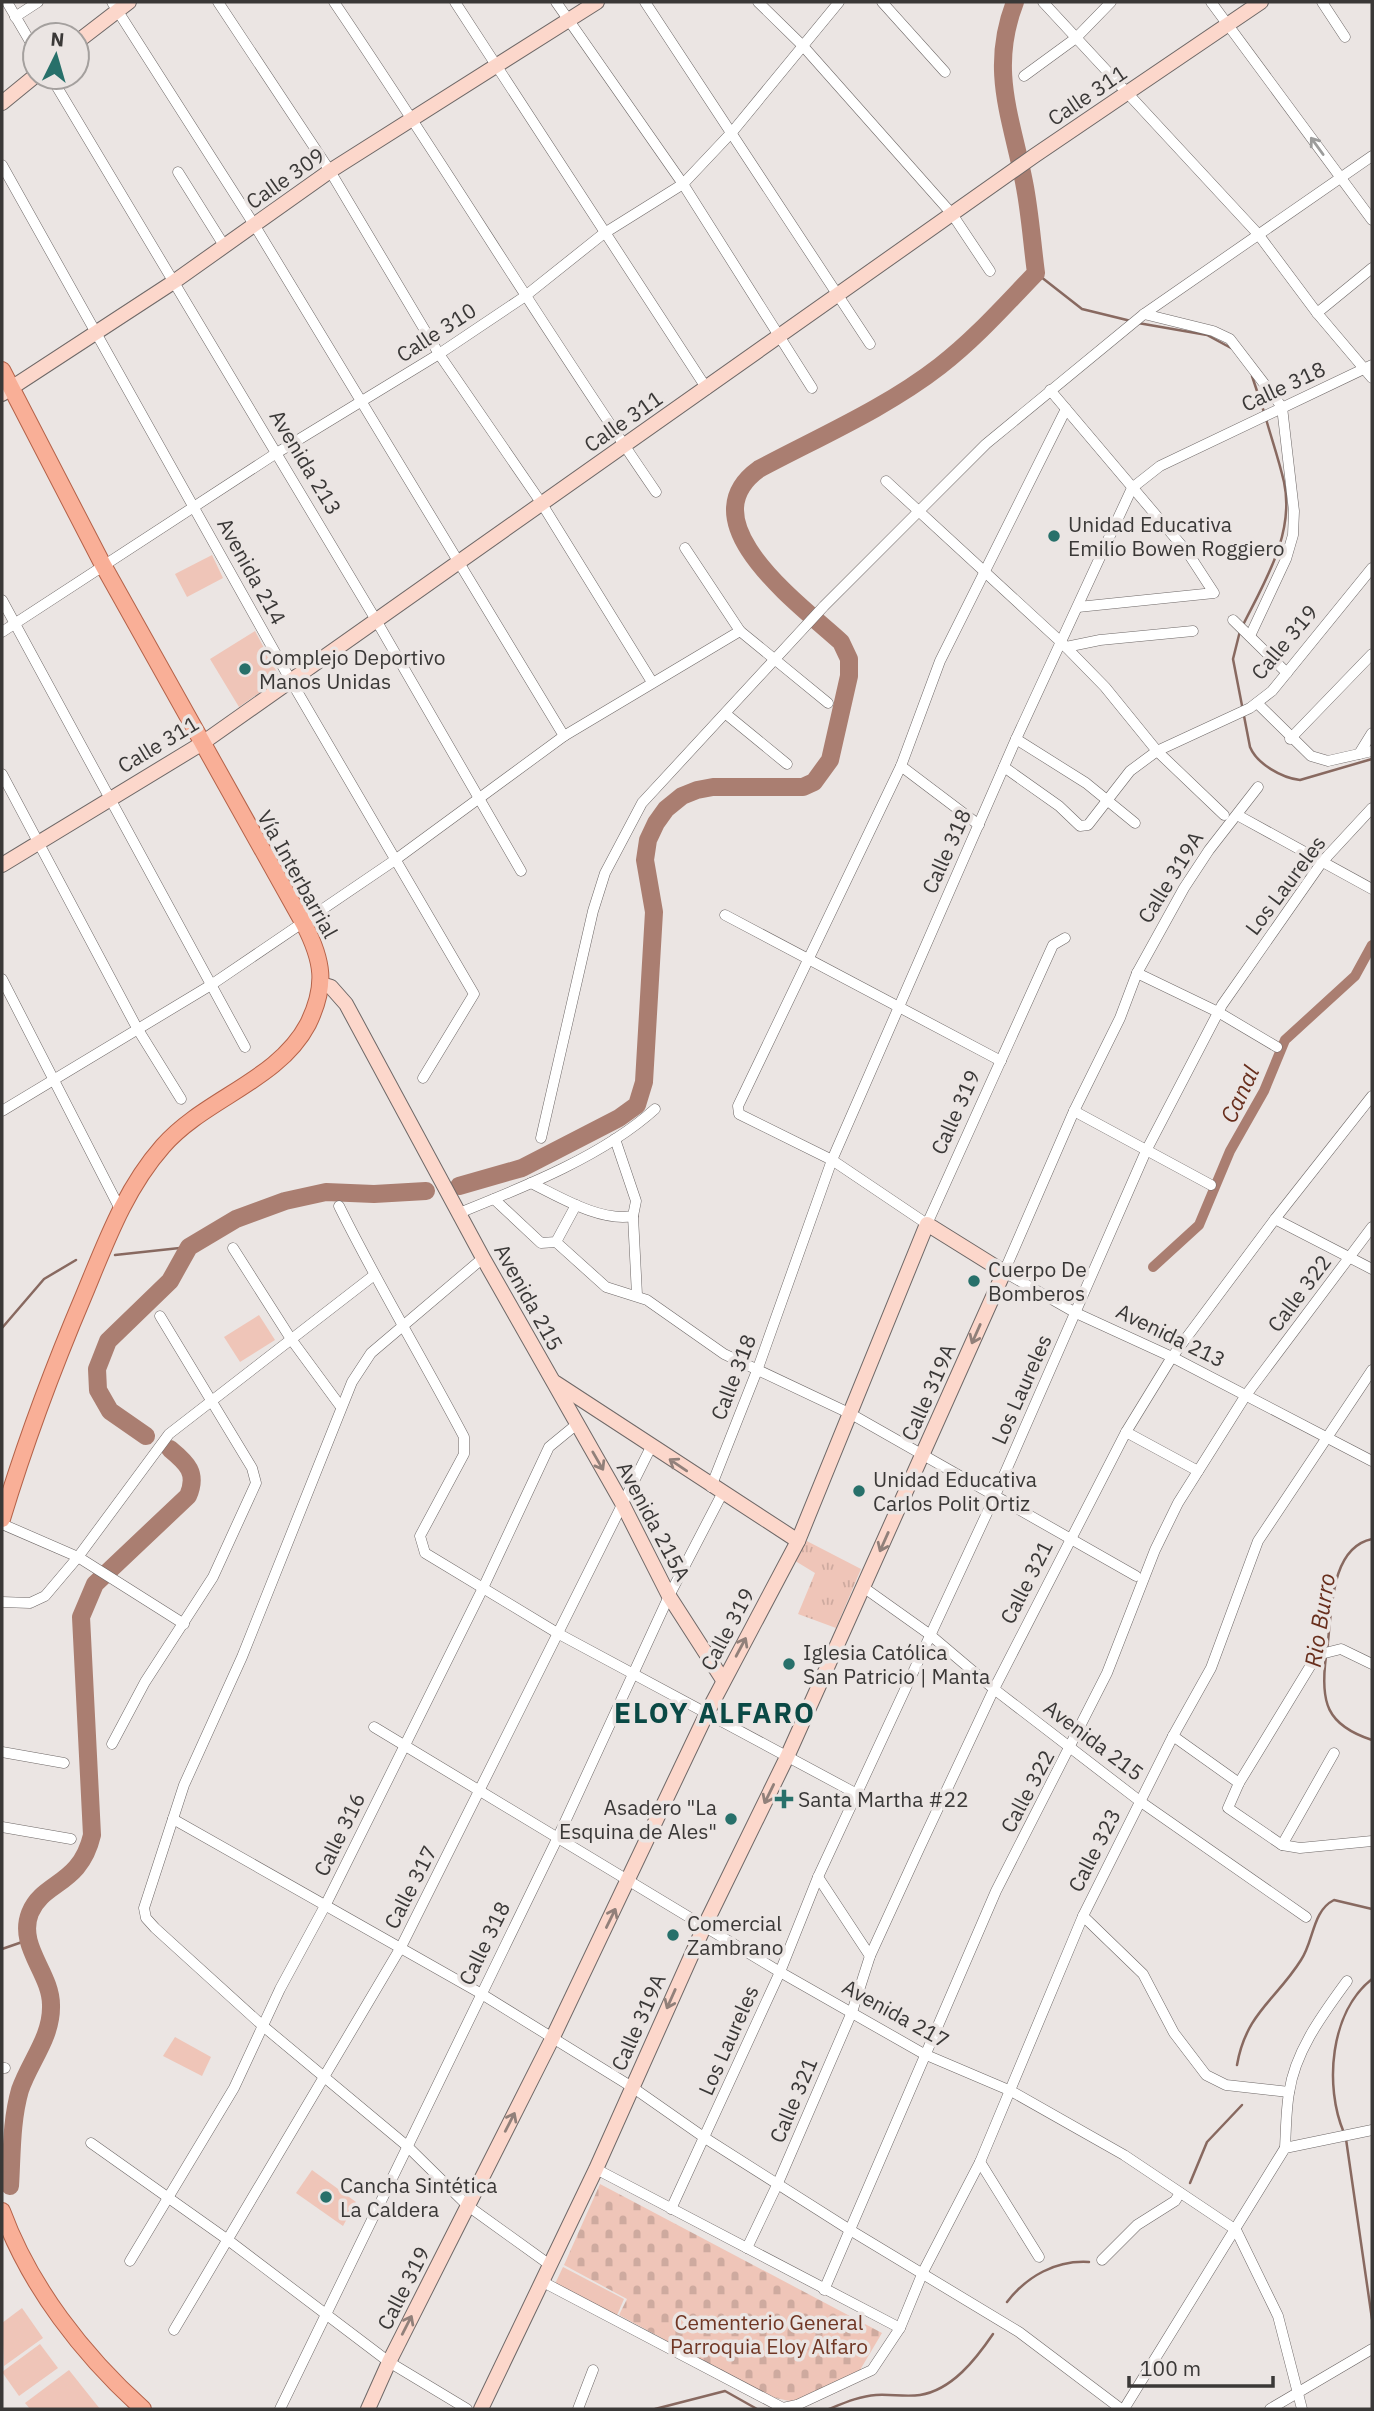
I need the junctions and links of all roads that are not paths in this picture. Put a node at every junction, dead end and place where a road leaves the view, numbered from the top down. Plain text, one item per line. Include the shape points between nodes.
1 (7, 2) edge
2 (38, 2) edge
3 (218, 2) edge
4 (334, 2) edge
5 (455, 2) edge
6 (556, 2) edge
7 (597, 2) edge
8 (645, 2) edge
9 (758, 2) edge
10 (839, 2) edge
11 (882, 2) edge
12 (1043, 2) edge
13 (1111, 2) edge
14 (1210, 2) edge
15 (1261, 2) edge
16 (1322, 2) edge
17 (120, 5) edge
18 (15, 17) junction
19 (568, 22) junction
20 (1229, 24) junction
21 (21, 27) edge
22 (91, 30) edge
23 (1345, 37) dead end
24 (1076, 38) junction
25 (803, 46) junction
26 (495, 67) junction
27 (946, 72) dead end
28 (1024, 76) dead end
29 (21, 87) edge
30 (60, 91) edge
31 (1128, 93) junction
32 (2, 103) edge
33 (414, 119) junction
34 (733, 131) junction
35 (1372, 156) edge
36 (2, 165) edge
37 (178, 172) dead end
38 (330, 172) junction
39 (1340, 178) junction
40 (683, 184) junction
41 (952, 214) junction
42 (1372, 220) edge
43 (255, 226) junction
44 (603, 234) junction
45 (1258, 234) junction
46 (225, 247) junction
47 (1372, 268) edge
48 (990, 271) dead end
49 (175, 281) junction
50 (839, 295) junction
51 (524, 297) junction
52 (1144, 313) junction
53 (1317, 313) junction
54 (93, 332) junction
55 (779, 337) junction
56 (870, 344) dead end
57 (439, 354) junction
58 (2, 370) edge
59 (1370, 371) edge
60 (813, 388) dead end
61 (707, 389) junction
62 (1050, 390) junction
63 (7, 391) edge
64 (360, 403) junction
65 (1066, 409) junction
66 (1279, 409) junction
67 (624, 445) junction
68 (275, 454) junction
69 (886, 481) dead end
70 (1132, 488) junction
71 (656, 492) dead end
72 (542, 503) junction
73 (194, 507) junction
74 (917, 511) junction
75 (685, 548) dead end
76 (458, 562) junction
77 (103, 565) junction
78 (1372, 568) edge
79 (985, 570) junction
80 (2, 600) edge
81 (1078, 607) junction
82 (376, 620) junction
83 (1233, 620) dead end
84 (15, 623) junction
85 (740, 631) junction
86 (1193, 631) dead end
87 (2, 632) edge
88 (1248, 634) junction
89 (1064, 645) junction
90 (1372, 654) edge
91 (774, 662) junction
92 (1287, 673) junction
93 (291, 681) junction
94 (652, 682) junction
95 (828, 703) dead end
96 (1254, 706) junction
97 (726, 714) junction
98 (1372, 733) edge
99 (564, 736) junction
100 (1016, 739) junction
101 (1290, 739) junction
102 (201, 744) junction
103 (1157, 751) junction
104 (1372, 751) edge
105 (1360, 754) junction
106 (787, 764) dead end
107 (901, 766) junction
108 (1004, 767) junction
109 (2, 774) edge
110 (1258, 788) dead end
111 (109, 797) junction
112 (481, 799) junction
113 (1107, 799) junction
114 (1372, 808) edge
115 (1224, 815) dead end
116 (1239, 816) junction
117 (1135, 823) dead end
118 (979, 825) junction
119 (37, 842) junction
120 (396, 860) junction
121 (1322, 862) junction
122 (2, 864) edge
123 (521, 871) dead end
124 (1372, 889) edge
125 (725, 915) dead end
126 (304, 923) junction
127 (1065, 938) dead end
128 (806, 959) junction
129 (1137, 973) junction
130 (2, 979) edge
131 (321, 984) junction
132 (211, 985) junction
133 (897, 1006) junction
134 (1219, 1012) junction
135 (137, 1028) junction
136 (245, 1047) dead end
137 (1277, 1047) dead end
138 (1001, 1061) junction
139 (423, 1078) dead end
140 (52, 1081) junction
141 (1372, 1096) edge
142 (181, 1099) dead end
143 (655, 1109) dead end
144 (2, 1111) edge
145 (1074, 1111) junction
146 (541, 1138) dead end
147 (615, 1139) junction
148 (1146, 1151) junction
149 (832, 1160) junction
150 (531, 1183) junction
151 (1211, 1185) dead end
152 (494, 1199) junction
153 (576, 1205) junction
154 (339, 1206) dead end
155 (120, 1209) junction
156 (459, 1213) junction
157 (633, 1216) junction
158 (1275, 1219) junction
159 (927, 1224) junction
160 (1372, 1227) edge
161 (556, 1242) junction
162 (233, 1248) dead end
163 (1350, 1257) junction
164 (483, 1258) junction
165 (1372, 1269) edge
166 (1004, 1272) junction
167 (373, 1276) junction
168 (637, 1294) junction
169 (1076, 1313) junction
170 (160, 1316) dead end
171 (404, 1324) junction
172 (291, 1339) junction
173 (1172, 1357) junction
174 (758, 1368) junction
175 (1372, 1370) edge
176 (551, 1380) junction
177 (1246, 1395) junction
178 (211, 1401) junction
179 (341, 1407) junction
180 (851, 1414) junction
181 (577, 1424) junction
182 (1126, 1433) junction
183 (1327, 1436) junction
184 (651, 1447) junction
185 (923, 1455) junction
186 (1372, 1461) edge
187 (1198, 1471) junction
188 (716, 1491) junction
189 (993, 1498) junction
190 (621, 1501) junction
191 (2, 1521) edge
192 (1069, 1539) junction
193 (798, 1541) junction
194 (78, 1557) junction
195 (1136, 1576) dead end
196 (863, 1587) junction
197 (483, 1588) junction
198 (669, 1596) junction
199 (2, 1602) edge
200 (184, 1624) junction
201 (559, 1634) junction
202 (929, 1634) junction
203 (1372, 1664) edge
204 (634, 1674) junction
205 (723, 1680) junction
206 (994, 1689) junction
207 (707, 1713) junction
208 (374, 1727) dead end
209 (1173, 1736) junction
210 (112, 1744) dead end
211 (405, 1744) junction
212 (1071, 1748) junction
213 (2, 1752) edge
214 (1334, 1753) dead end
215 (787, 1756) junction
216 (64, 1763) dead end
217 (1239, 1783) junction
218 (482, 1790) junction
219 (857, 1794) junction
220 (1141, 1801) junction
221 (173, 1819) junction
222 (2, 1826) edge
223 (558, 1837) junction
224 (71, 1839) dead end
225 (1372, 1841) edge
226 (1282, 1845) junction
227 (818, 1877) junction
228 (630, 1879) junction
229 (326, 1904) junction
230 (1083, 1916) junction
231 (1306, 1917) dead end
232 (705, 1924) junction
233 (401, 1947) junction
234 (870, 1956) junction
235 (780, 1972) junction
236 (1347, 1980) dead end
237 (481, 1993) junction
238 (852, 2012) junction
239 (263, 2025) junction
240 (552, 2039) junction
241 (924, 2053) junction
242 (324, 2077) junction
243 (632, 2087) junction
244 (1011, 2091) junction
245 (1289, 2092) junction
246 (1372, 2130) edge
247 (705, 2138) junction
248 (91, 2143) dead end
249 (407, 2146) junction
250 (1285, 2148) junction
251 (980, 2162) junction
252 (596, 2169) junction
253 (778, 2183) junction
254 (1180, 2193) junction
255 (167, 2198) junction
256 (468, 2206) junction
257 (671, 2210) junction
258 (3, 2219) edge
259 (850, 2230) junction
260 (1236, 2230) junction
261 (228, 2240) junction
262 (747, 2248) junction
263 (1039, 2257) dead end
264 (130, 2260) dead end
265 (1102, 2260) dead end
266 (550, 2265) junction
267 (923, 2272) junction
268 (543, 2282) junction
269 (824, 2290) junction
270 (324, 2312) junction
271 (900, 2328) junction
272 (174, 2330) dead end
273 (1372, 2349) edge
274 (389, 2362) junction
275 (593, 2370) dead end
276 (1297, 2394) junction
277 (783, 2408) edge
278 (143, 2409) edge
279 (280, 2409) edge
280 (368, 2409) edge
281 (467, 2409) edge
282 (481, 2409) edge
283 (578, 2409) edge
284 (1123, 2409) edge
285 (1270, 2409) edge
286 (1302, 2409) edge

1 - 18 street
2 - 18 street
3 - 38 street
4 - 33 street
5 - 26 street
6 - 19 street
7 - 19 street, Calle 309
8 - 34 street
9 - 25 street
10 - 25 street, Calle 310
11 - 27 street
12 - 24 street
13 - 24 street
14 - 20 street
15 - 20 street, Calle 311
16 - 23 street
17 - 22 street
17 - 43 street
18 - 21 street
19 - 26 street, Calle 309
19 - 40 street
20 - 31 street, Calle 311
39 -> 20 street
24 - 28 street
24 - 31 street
25 - 34 street, Calle 310
25 - 41 street
26 - 33 street, Calle 309
26 - 44 street
29 - 32 street
30 - 49 street, Avenida 213
31 - 41 street, Calle 311
31 - 45 street
33 - 38 street, Calle 309
33 - 51 street
34 - 40 street, Calle 310
34 - 50 street
35 - 39 street
36 - 54 street, Avenida 214
37 - 46 street
38 - 43 street, Calle 309
38 - 57 street
39 - 42 street
39 - 45 street
40 - 44 street, Calle 310
40 - 55 street
41 - 48 street
41 - 50 street, Calle 311
43 - 46 street, Calle 309
43 - 64 street
44 - 51 street, Calle 310
44 - 61 street
45 - 52 street
45 - 53 street
46 - 49 street, Calle 309
47 - 53 street
49 - 54 street, Calle 309
49 - 68 street, Avenida 213
50 - 55 street, Calle 311
50 - 56 street
51 - 57 street, Calle 310
51 - 67 street
52 - 62 street
52 - 66 street via 1230,339
53 - 59 street
54 - 63 street, Calle 309
54 - 73 street, Avenida 214
55 - 60 street
55 - 61 street, Calle 311
57 - 64 street, Calle 310
57 - 72 street
58 - 63 main road, Vía Interbarrial
59 - 66 street, Calle 318
61 - 67 street, Calle 311
62 - 65 street
62 - 74 street
63 - 77 main road, Vía Interbarrial
64 - 68 street, Calle 310
64 - 76 street
65 - 70 street
65 - 79 street
66 - 70 street, Calle 318 via 1160,466
66 - 88 street via 1294,511 1293,535 1286,559
67 - 71 street
67 - 72 street, Calle 311
68 - 73 street, Calle 310
68 - 82 street, Avenida 213
69 - 74 street
70 - 81 street, Calle 318
70 - 81 street via 1188,553 1214,593
72 - 76 street, Calle 311
72 - 94 street
73 - 77 street, Calle 310
73 - 93 street, Avenida 214
74 - 79 street
74 - 91 street
75 - 85 street
76 - 82 street, Calle 311
76 - 99 street
77 - 84 street, Calle 310
77 - 102 main road, Vía Interbarrial
78 - 92 street, Calle 319
79 - 89 street
79 - 107 street via 940,661
80 - 84 street
81 - 89 street, Calle 318
82 - 93 street, Calle 311
82 - 112 street, Avenida 213
83 - 88 street
84 - 87 street, Calle 310
84 - 111 street
85 - 91 street
85 - 94 street
86 - 89 street
88 - 92 street
89 - 100 street, Calle 318
89 - 103 street
90 - 101 street
91 - 95 street
91 - 97 street
92 - 96 street, Calle 319
93 - 102 street, Calle 311
93 - 120 street, Avenida 214
94 - 99 street
96 - 101 street
96 - 103 street, Calle 319
97 - 106 street
97 - 146 street via 642,803 605,873
98 - 105 street
99 - 112 street
100 - 108 street, Calle 318
100 - 113 street
101 - 105 street via 1311,756 1328,761
102 - 111 street, Calle 311
102 - 126 main road, Vía Interbarrial
103 - 113 street, Calle 319 via 1130,771
103 - 115 street
104 - 105 street
107 - 118 street
107 - 128 street
108 - 113 street, Calle 319 via 1084,827
108 - 118 street, Calle 318
109 - 119 street
110 - 116 street, Calle 319A
111 - 119 street, Calle 311
111 - 132 street
112 - 120 street
112 - 123 street, Avenida 213
113 - 117 street
114 - 121 street, Los Laureles
116 - 121 street
116 - 129 street, Calle 319A via 1184,888
118 - 133 street, Calle 318
119 - 122 street, Calle 311
119 - 135 street
120 - 126 street
120 - 139 street, Avenida 214 via 474,994
121 - 124 street
121 - 134 street, Los Laureles
125 - 128 street
126 - 131 main road, Vía Interbarrial via 320,957
126 - 132 street
127 - 138 street, Calle 319 via 1055,940
128 - 133 street
128 - 149 street, Avenida 213 via 738,1106 739,1114
129 - 134 street
129 - 145 street, Calle 319A
130 - 140 street
131 - 155 main road, Vía Interbarrial via 309,1021 292,1049 183,1126 145,1168
131 - 156 street, Avenida 215 via 331,987 346,1004
132 - 135 street
132 - 136 street
133 - 138 street
133 - 149 street, Calle 318
134 - 137 street
134 - 148 street, Los Laureles
135 - 140 street
135 - 142 street
138 - 159 street, Calle 319
140 - 144 street
140 - 155 street
141 - 158 street, Calle 321
143 - 147 street
145 - 148 street
145 - 166 street, Calle 319A
147 - 150 street
147 - 157 street via 636,1201
148 - 151 street
148 - 169 street, Los Laureles
149 - 159 street, Avenida 213
149 - 174 street, Calle 318
150 - 152 street
150 - 153 street
152 - 156 street
152 - 161 street via 541,1242
153 - 157 street via 623,1218
153 - 161 street
154 - 167 street
155 - 191 main road, Vía Interbarrial via 60,1354
156 - 164 street, Avenida 215
157 - 168 street
158 - 163 street
158 - 173 street, Calle 321
159 - 166 street, Avenida 213
159 - 180 street, Calle 319
160 - 163 street, Calle 322
161 - 168 street via 606,1287
162 - 172 street
163 - 165 street
163 - 177 street, Calle 322
164 - 171 street
164 - 176 street, Avenida 215
166 - 169 street, Avenida 213
166 -> 185 street, Calle 319A
167 - 171 street
167 - 172 street
168 - 174 street via 724,1354
169 - 173 street, Avenida 213
169 - 189 street, Los Laureles
170 - 178 street
171 - 179 street via 365,1360
171 - 197 street via 464,1437 464,1454 420,1536 425,1553
172 - 178 street
172 - 179 street
173 - 177 street, Avenida 213
173 - 182 street, Calle 321
174 - 180 street
174 - 188 street, Calle 318
175 - 183 street, Calle 323
176 - 181 street, Avenida 215A
176 - 184 street, Avenida 215
177 - 183 street, Avenida 213
177 - 187 street, Calle 322
178 - 194 street via 169,1434
178 - 200 street via 252,1468 256,1483 212,1577
179 - 221 street
180 - 185 street
180 - 193 street, Calle 319
181 -> 190 street, Avenida 215A
181 - 197 street, Calle 316 via 549,1447
182 - 187 street
182 - 192 street, Calle 321
183 - 186 street, Avenida 213
183 - 209 street, Calle 323 via 1258,1541 1211,1668
188 -> 184 street, Avenida 215
184 - 190 street, Calle 317
185 - 189 street
185 -> 196 street, Calle 319A
187 - 212 street, Calle 322 via 1163,1532 1107,1673
188 - 193 street, Avenida 215
188 - 198 street, Calle 318
189 - 192 street
189 - 202 street, Los Laureles
190 - 198 street, Avenida 215A
190 - 201 street, Calle 317
191 - 194 street
192 - 195 street
192 - 206 street, Calle 321
205 -> 193 street, Calle 319
194 - 199 street via 38,1600
194 - 200 street
196 - 202 street, Avenida 215
196 - 215 street, Calle 319A
197 - 201 street
197 - 211 street, Calle 316
198 - 204 street, Calle 318
198 - 205 street, Avenida 215A
200 - 210 street via 145,1682
201 - 204 street
201 - 218 street, Calle 317
202 - 206 street, Avenida 215
202 - 219 street, Los Laureles
203 - 217 street via 1335,1648 1317,1655
204 - 207 street
204 - 223 street, Calle 318
205 - 207 street, Calle 319
206 - 212 street, Avenida 215
206 - 234 street, Calle 321
207 - 215 street
207 - 228 street, Calle 319
208 - 211 street, Avenida 217
209 - 217 street
209 - 220 street, Calle 323
211 - 218 street, Avenida 217
211 - 229 street, Calle 316
212 - 220 street, Avenida 215
212 - 241 street, Calle 322 via 996,1891
213 - 216 street
214 - 226 street
215 - 219 street
215 -> 232 street, Calle 319A
217 - 226 street via 1228,1808
218 - 223 street, Avenida 217
218 - 233 street, Calle 317
219 - 227 street, Los Laureles
220 - 230 street, Calle 323
220 - 231 street, Avenida 215
221 - 229 street
221 - 239 street via 144,1908 146,1918
222 - 224 street
223 - 228 street, Avenida 217
223 - 237 street, Calle 318
225 - 226 street via 1300,1848
227 - 234 street
227 - 235 street, Los Laureles
228 - 232 street, Avenida 217
240 -> 228 street, Calle 319
229 - 233 street
229 - 239 street, Calle 316
230 - 244 street, Calle 323
230 - 245 street via 1143,1974 1174,2033 1206,2075 1226,2085
232 - 235 street, Avenida 217
232 -> 243 street, Calle 319A
233 - 237 street
233 - 242 street, Calle 317
234 - 238 street, Calle 321
235 - 238 street, Avenida 217
235 - 247 street, Los Laureles
236 - 245 street via 1297,2062
237 - 240 street
237 - 249 street, Calle 318
238 - 241 street, Avenida 217
238 - 253 street, Calle 321
239 - 242 street
239 - 255 street, Calle 316 via 234,2088
240 - 243 street
256 -> 240 street, Calle 319
241 - 244 street, Avenida 217
241 - 259 street, Calle 322
242 - 249 street
242 - 261 street, Calle 317
243 - 247 street
243 - 252 street, Calle 319A
244 - 251 street, Calle 323
244 - 254 street, Avenida 217 via 1124,2155
245 - 250 street
246 - 250 street
247 - 253 street
247 - 257 street, Los Laureles
248 - 255 street
249 - 256 street
249 - 270 street, Calle 318
250 - 260 street
251 - 263 street
251 - 267 street, Calle 323
252 - 257 street
252 - 266 street, Calle 319A
253 - 259 street
253 - 262 street, Calle 321
254 - 260 street, Avenida 217
254 - 265 street via 1137,2225
255 - 261 street
255 - 264 street, Calle 316
256 - 266 street
274 -> 256 street, Calle 319
257 - 262 street
258 - 278 main road via 58,2315
259 - 267 street
259 - 269 street, Calle 322
260 - 276 street via 1278,2316
260 - 284 street
261 - 270 street
261 - 272 street, Calle 317
262 - 269 street
266 - 268 street, Calle 319A
267 - 271 street, Calle 323
267 - 284 street via 1019,2332
268 - 277 street
268 - 282 street, Calle 319A
269 - 271 street
270 - 274 street
270 - 279 street, Calle 318
271 - 277 street, Calle 323 via 872,2370
273 - 276 street
274 - 280 street, Calle 319
274 - 281 street
275 - 283 street
276 - 285 street
276 - 286 street

